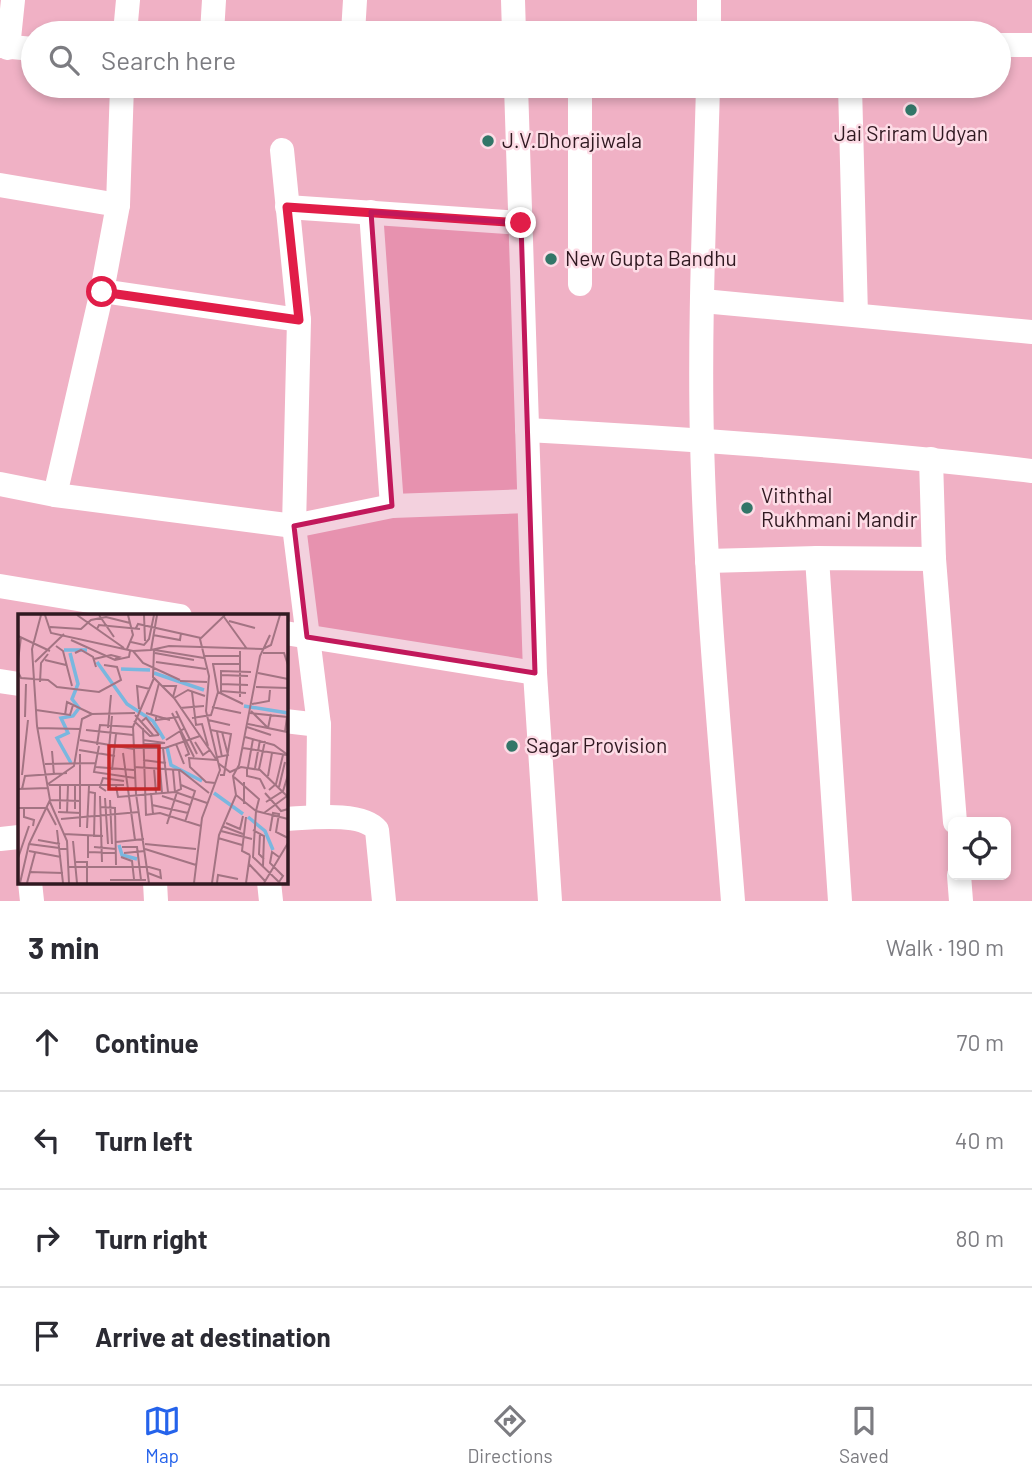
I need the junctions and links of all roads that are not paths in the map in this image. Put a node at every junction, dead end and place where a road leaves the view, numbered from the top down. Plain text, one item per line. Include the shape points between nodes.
1 (13, 0) edge
2 (128, 0) edge
3 (214, 0) edge
4 (355, 0) edge
5 (513, 0) edge
6 (709, 0) edge
7 (126, 21) edge
8 (213, 21) edge
9 (354, 21) edge
10 (514, 21) edge
11 (709, 21) edge
12 (1011, 45) edge
13 (1032, 45) edge
14 (4, 47) edge
15 (121, 98) edge
16 (516, 98) edge
17 (580, 98) edge
18 (708, 98) edge
19 (850, 98) edge
20 (282, 150) dead end
21 (0, 185) edge
22 (117, 205) junction
23 (287, 207) junction
24 (370, 212) junction
25 (521, 223) junction
26 (580, 284) dead end
27 (102, 292) junction
28 (703, 301) junction
29 (856, 315) junction
30 (299, 320) junction
31 (1032, 332) edge
32 (527, 430) junction
33 (702, 440) junction
34 (931, 459) junction
35 (1032, 471) edge
36 (0, 484) edge
37 (55, 495) junction
38 (529, 501) junction
39 (392, 506) junction
40 (294, 526) junction
41 (817, 558) junction
42 (934, 559) junction
43 (707, 561) junction
44 (0, 586) edge
45 (168, 614) edge
46 (296, 635) edge
47 (535, 673) junction
48 (0, 681) edge
49 (18, 684) edge
50 (287, 721) edge
51 (319, 725) junction
52 (318, 817) junction
53 (955, 817) edge
54 (287, 819) edge
55 (18, 837) edge
56 (0, 839) edge
57 (959, 880) edge
58 (384, 901) edge
59 (550, 901) edge
60 (733, 901) edge
61 (840, 901) edge
62 (961, 901) edge

1 - 14 street
2 - 7 street
3 - 8 street
4 - 9 street
5 - 10 street
6 - 11 street
12 - 13 street
15 - 22 street
16 - 25 street
17 - 26 street
18 - 28 street
19 - 29 street
20 - 23 street
21 - 22 street
22 - 27 street
23 - 24 street
23 - 30 street
24 - 25 street
24 - 39 street
25 - 32 street
27 - 30 street
27 - 37 street
28 - 29 street
28 - 33 street
29 - 31 street
30 - 40 street
32 - 33 street
32 - 38 street
33 - 34 street
33 - 43 street
34 - 35 street
34 - 42 street
36 - 37 street
37 - 40 street
38 - 39 street
38 - 47 street
39 - 40 street
40 - 46 street
41 - 42 street
41 - 43 street
41 - 61 street
42 - 53 street
43 - 60 street
44 - 45 street
46 - 47 street
46 - 51 street
47 - 59 street
48 - 49 street
50 - 51 street
51 - 52 street
52 - 54 street
52 - 58 street via 361,820 377,830
55 - 56 street
57 - 62 street

